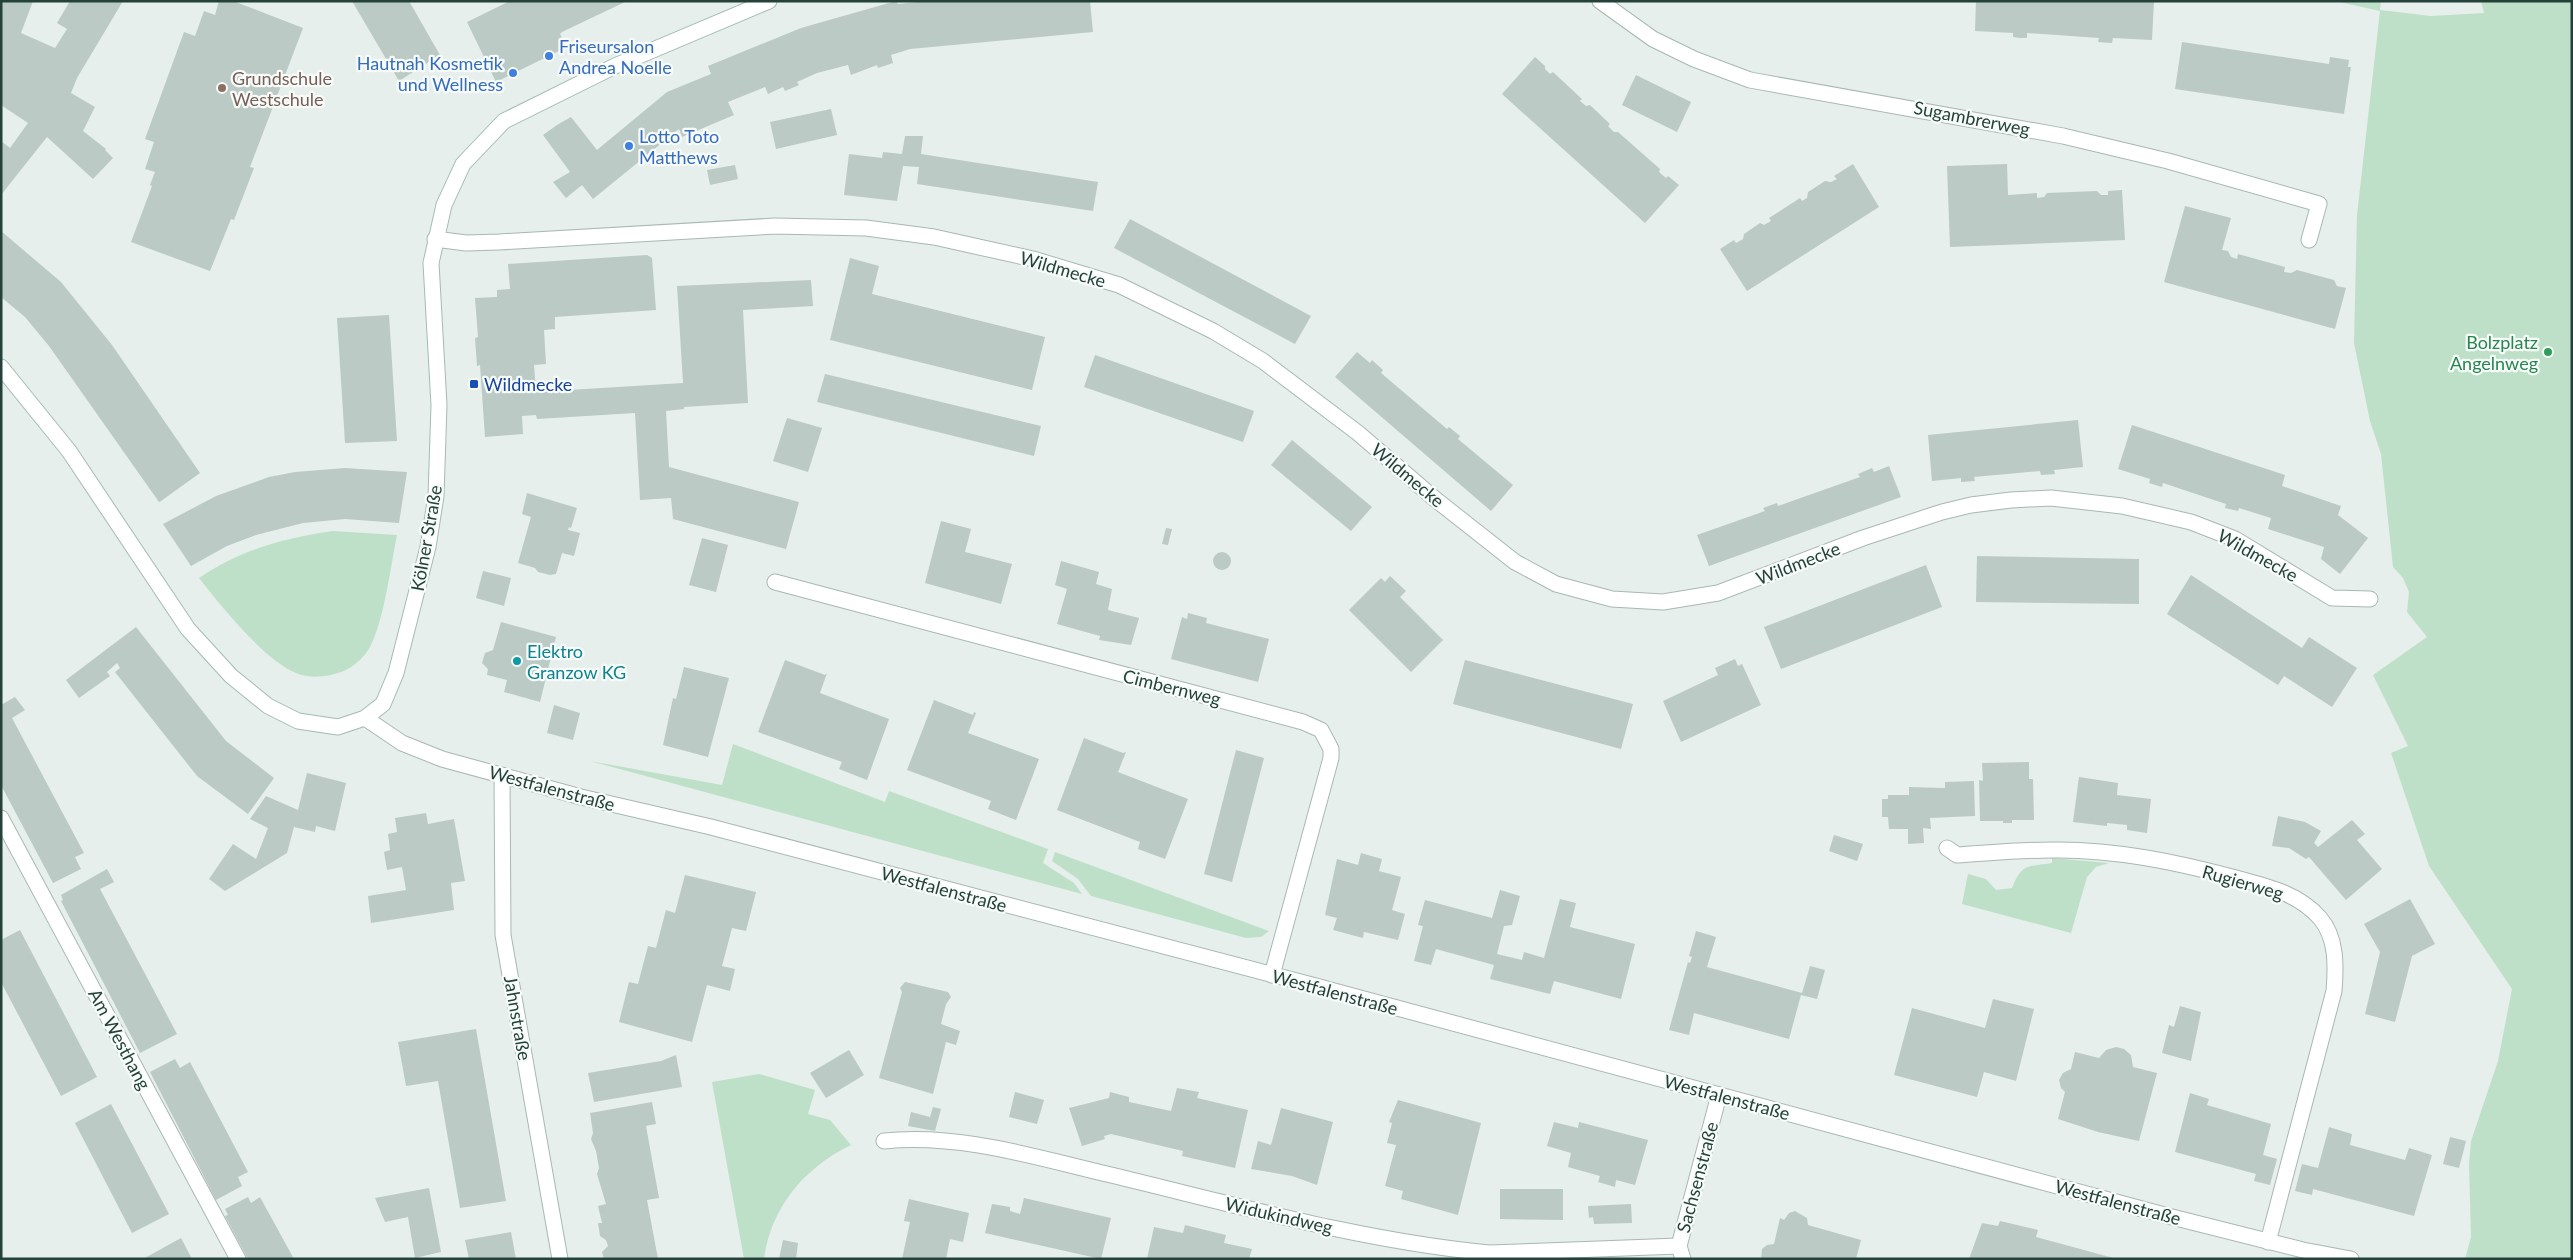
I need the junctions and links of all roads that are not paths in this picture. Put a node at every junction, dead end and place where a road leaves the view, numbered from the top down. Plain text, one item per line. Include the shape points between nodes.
1 (769, 1) edge
2 (1600, 1) edge
3 (435, 240) junction
4 (2310, 240) dead end
5 (1, 367) edge
6 (775, 582) dead end
7 (2370, 599) dead end
8 (365, 718) junction
9 (502, 775) junction
10 (1, 818) edge
11 (1947, 848) dead end
12 (1272, 975) junction
13 (1719, 1095) junction
14 (884, 1141) dead end
15 (2268, 1242) junction
16 (1681, 1252) edge
17 (2302, 1255) edge
18 (238, 1259) edge
19 (560, 1259) edge
20 (2351, 1259) edge

1 - 3 street, Kölner Straße via 615,66 504,121 463,164 444,205
2 - 4 street, Sugambrerweg via 1654,38 1694,59 1750,80 2063,136 2186,166 2319,204
3 - 7 street, Wildmecke via 499,242 775,226 827,226 903,231 1070,270 1119,285 1237,345 1302,389 1503,553 1556,584 1612,599 1663,602 1718,593 1942,512 2011,500 2051,498 2122,506 2191,522 2235,539 2332,598
3 - 8 street, Kölner Straße via 430,263 438,405 436,496 426,555 396,673 383,704
5 - 8 street, Kölner Straße via 69,451 188,628 231,676 268,706 298,721 338,726
6 - 12 street, Cimbernweg via 1209,696 1304,722 1321,730 1331,749 1331,758
8 - 9 street, Westfalenstraße via 391,737 419,751
9 - 12 street, Westfalenstraße
9 - 19 street, Jahnstraße via 503,935
10 - 18 street, Am Westhang
11 - 15 street, Rugierweg via 1957,855 2052,850 2139,856 2279,890 2308,906 2320,919 2335,953 2334,990
12 - 13 street, Westfalenstraße
13 - 15 street, Westfalenstraße
13 - 16 street, Sachsenstraße
14 - 16 street, Widukindweg via 918,1138 1005,1150 1379,1238 1466,1251
15 - 17 street, Westfalenstraße
17 - 20 street, Westfalenstraße

